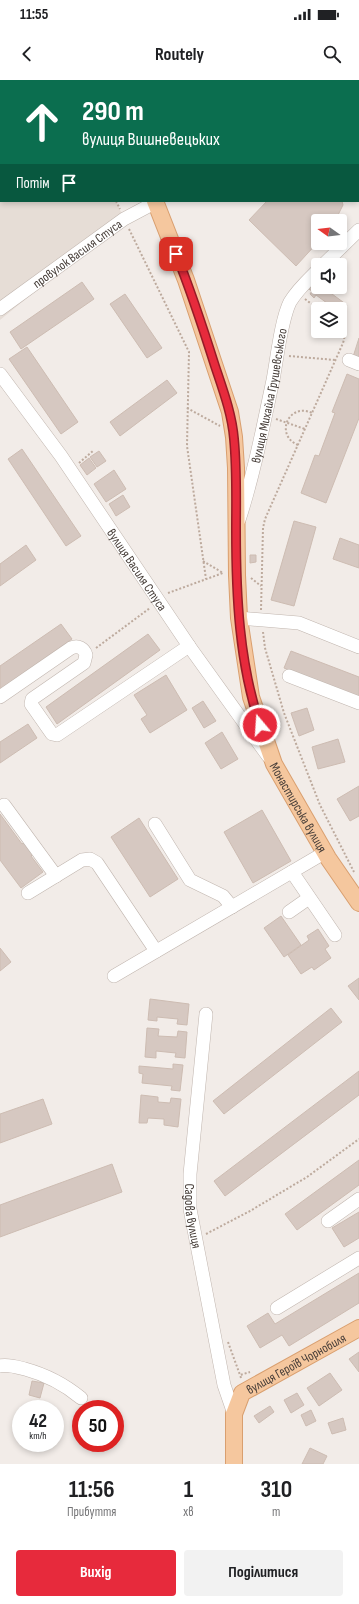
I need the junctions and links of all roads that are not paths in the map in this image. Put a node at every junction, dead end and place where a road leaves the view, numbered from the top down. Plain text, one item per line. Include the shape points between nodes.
1 (156, 202) edge
2 (359, 230) edge
3 (330, 258) edge
4 (311, 277) edge
5 (0, 308) edge
6 (0, 374) edge
7 (5, 390) edge
8 (236, 530) junction
9 (239, 618) junction
10 (189, 646) junction
11 (359, 647) edge
12 (289, 676) dead end
13 (0, 697) edge
14 (359, 703) edge
15 (274, 764) junction
16 (4, 805) dead end
17 (155, 824) dead end
18 (324, 853) junction
19 (292, 872) junction
20 (56, 876) junction
21 (28, 893) dead end
22 (309, 898) junction
23 (359, 903) edge
24 (232, 907) junction
25 (289, 912) dead end
26 (335, 935) dead end
27 (156, 951) junction
28 (114, 976) dead end
29 (206, 1014) dead end
30 (359, 1199) edge
31 (328, 1221) dead end
32 (359, 1258) edge
33 (277, 1308) dead end
34 (359, 1328) edge
35 (0, 1366) edge
36 (81, 1398) dead end
37 (235, 1408) junction
38 (234, 1464) edge

1 - 5 street, провулок Василя Стуса via 124,220
1 - 8 main road, Монастирська вулиця via 186,280 230,412 236,468
2 - 3 street
4 - 8 street, вулиця Михайла Грушевського via 290,303 283,324 251,483
6 - 7 street, вулиця Василя Стуса
7 - 10 street, вулиця Василя Стуса via 78,480
8 - 9 main road, Монастирська вулиця
9 - 11 street via 299,623
9 - 15 main road, Монастирська вулиця via 251,697
10 - 13 street via 60,734 54,735 31,704 32,699 82,665 86,655 80,647 71,648
10 - 15 street, вулиця Василя Стуса
12 - 14 street
15 - 18 main road, Монастирська вулиця
16 - 20 street
17 - 24 street via 190,880 223,896
18 - 19 street
18 - 23 main road, Монастирська вулиця
19 - 22 street
19 - 24 street
20 - 21 street
20 - 27 street via 86,858 94,860
22 - 25 street
22 - 26 street
24 - 27 street
27 - 28 street
29 - 37 street, Садова вулиця via 190,1174 190,1209 224,1385
30 - 31 street
32 - 33 street
34 - 37 main road, вулиця Героїв Чорнобиля via 242,1393
35 - 36 street via 15,1366 44,1374
37 - 38 main road, Садова вулиця

